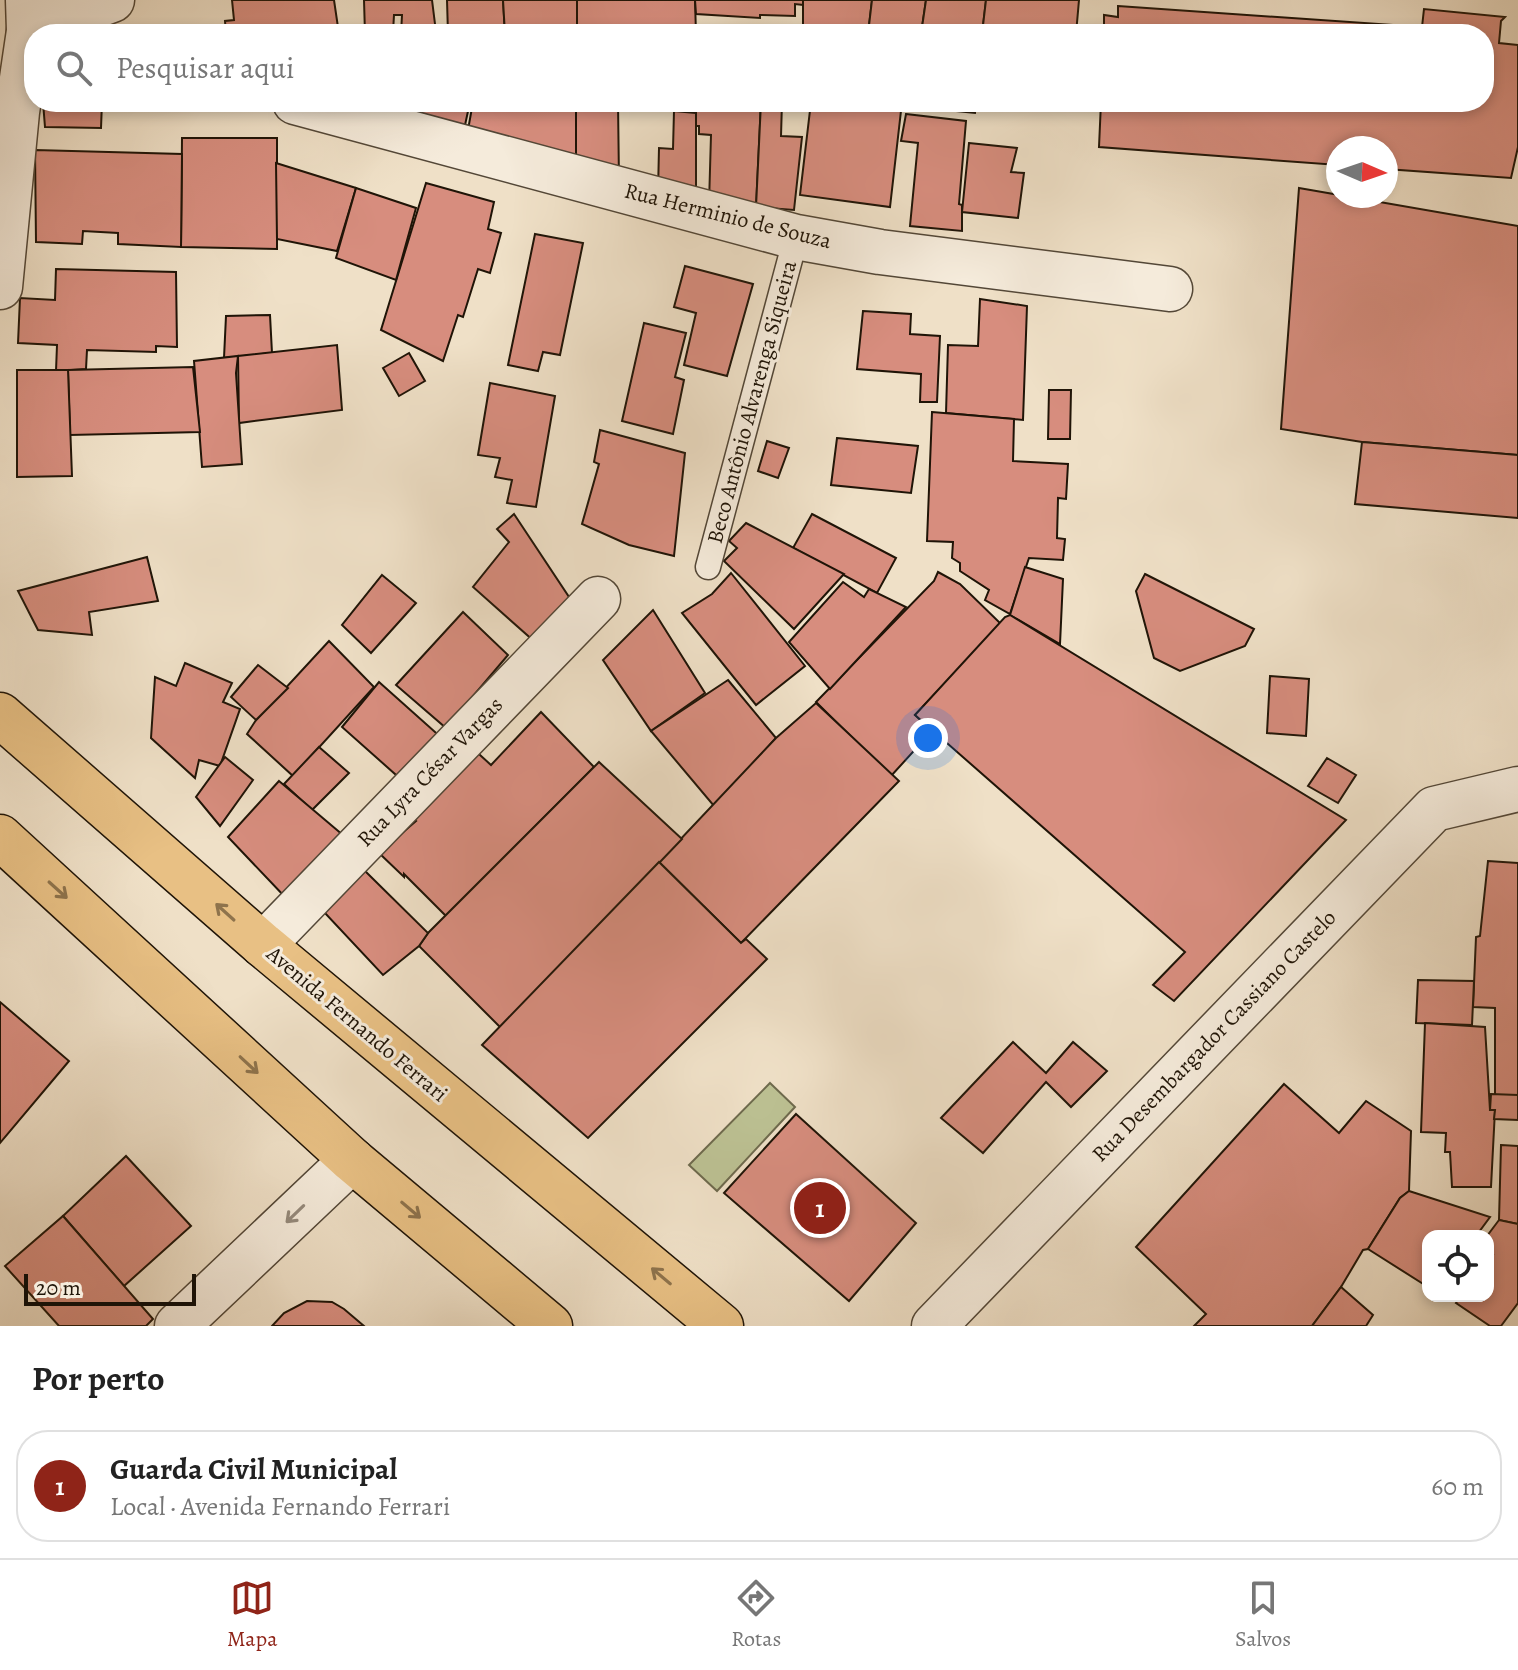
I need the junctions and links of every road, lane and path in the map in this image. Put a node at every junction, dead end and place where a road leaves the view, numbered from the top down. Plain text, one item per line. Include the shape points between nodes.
1 (112, 0) edge
2 (32, 22) edge
3 (24, 57) edge
4 (332, 112) edge
5 (9, 122) edge
6 (796, 237) junction
7 (0, 287) edge
8 (1170, 289) dead end
9 (708, 567) dead end
10 (598, 599) dead end
11 (0, 715) edge
12 (1518, 789) edge
13 (0, 837) edge
14 (263, 945) junction
15 (352, 1160) junction
16 (177, 1326) edge
17 (550, 1326) edge
18 (721, 1326) edge
19 (934, 1326) edge

1 - 2 street
3 - 5 street
4 - 6 street, Rua Herminio de Souza
5 - 7 street
6 - 8 street, Rua Herminio de Souza
6 - 9 lane, Beco Antônio Alvarenga Siqueira
10 - 14 street, Rua Lyra César Vargas
14 -> 11 main road, Avenida Fernando Ferrari
12 - 19 street, Rua Desembargador Cassiano Castelo via 1434,809
13 -> 15 main road
18 -> 14 main road, Avenida Fernando Ferrari
15 -> 16 street
15 -> 17 main road

